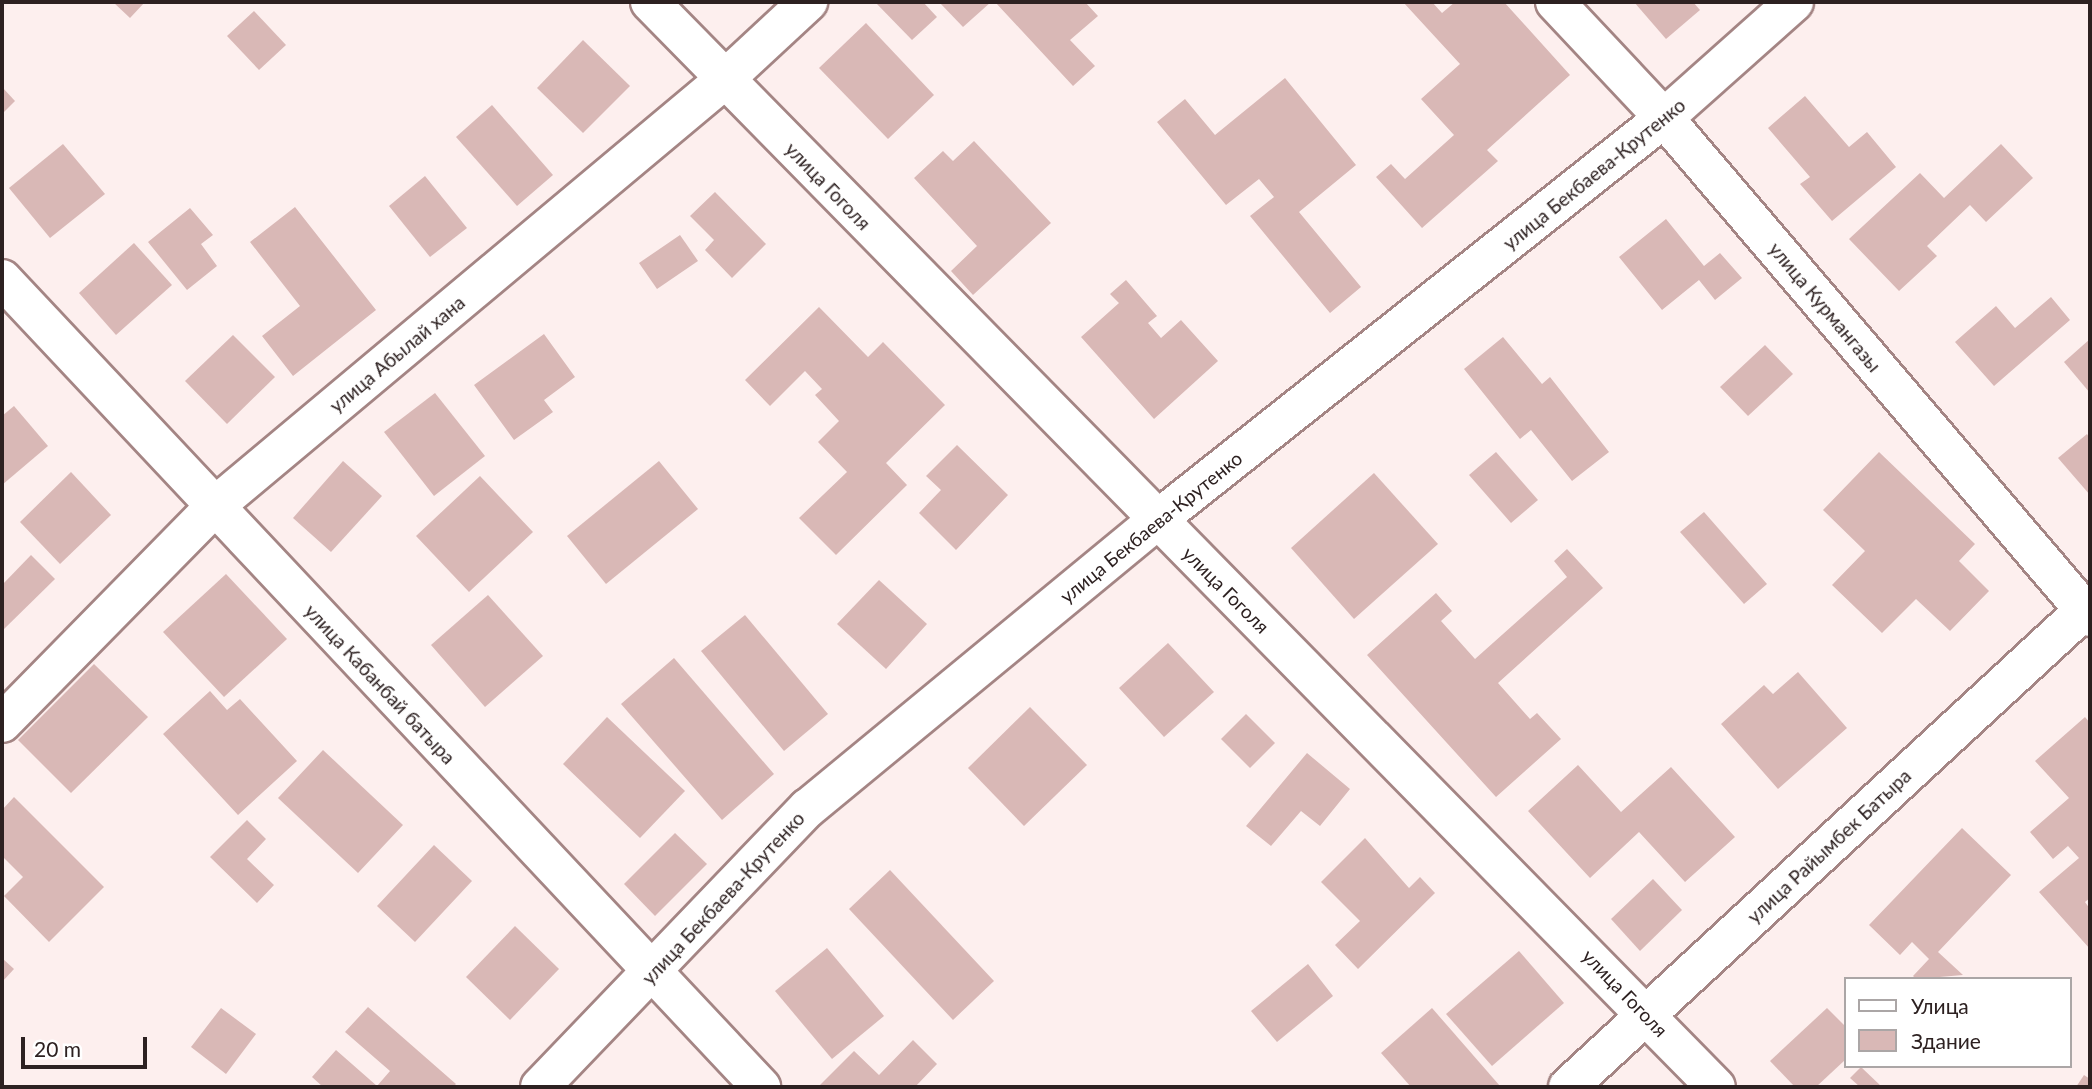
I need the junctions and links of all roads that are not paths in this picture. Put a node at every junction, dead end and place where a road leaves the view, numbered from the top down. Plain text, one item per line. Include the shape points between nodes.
1 (650, 2) edge
2 (808, 2) edge
3 (1555, 2) edge
4 (1794, 2) edge
5 (724, 80) junction
6 (1664, 118) junction
7 (2, 279) edge
8 (215, 506) junction
9 (1157, 520) junction
10 (2088, 611) edge
11 (2, 723) edge
12 (651, 975) junction
13 (1647, 1015) junction
14 (540, 1087) edge
15 (761, 1087) edge
16 (1569, 1087) edge
17 (1716, 1087) edge

1 - 5 street, улица Гоголя
2 - 5 street, улица Абылай хана
3 - 6 street, улица Курмангазы
4 - 6 street, улица Бекбаева-Крутенко
5 - 8 street, улица Абылай хана
5 - 9 street, улица Гоголя
6 - 9 street, улица Бекбаева-Крутенко
6 - 10 street, улица Курмангазы
7 - 8 street, улица Кабанбай батыра
8 - 11 street, улица Абылай хана
8 - 12 street, улица Кабанбай батыра
9 - 12 street, улица Бекбаева-Крутенко via 808,808
9 - 13 street, улица Гоголя
10 - 13 street, улица Райымбек Батыра
12 - 14 street, улица Бекбаева-Крутенко
12 - 15 street, улица Кабанбай батыра
13 - 16 street, улица Райымбек Батыра
13 - 17 street, улица Гоголя

